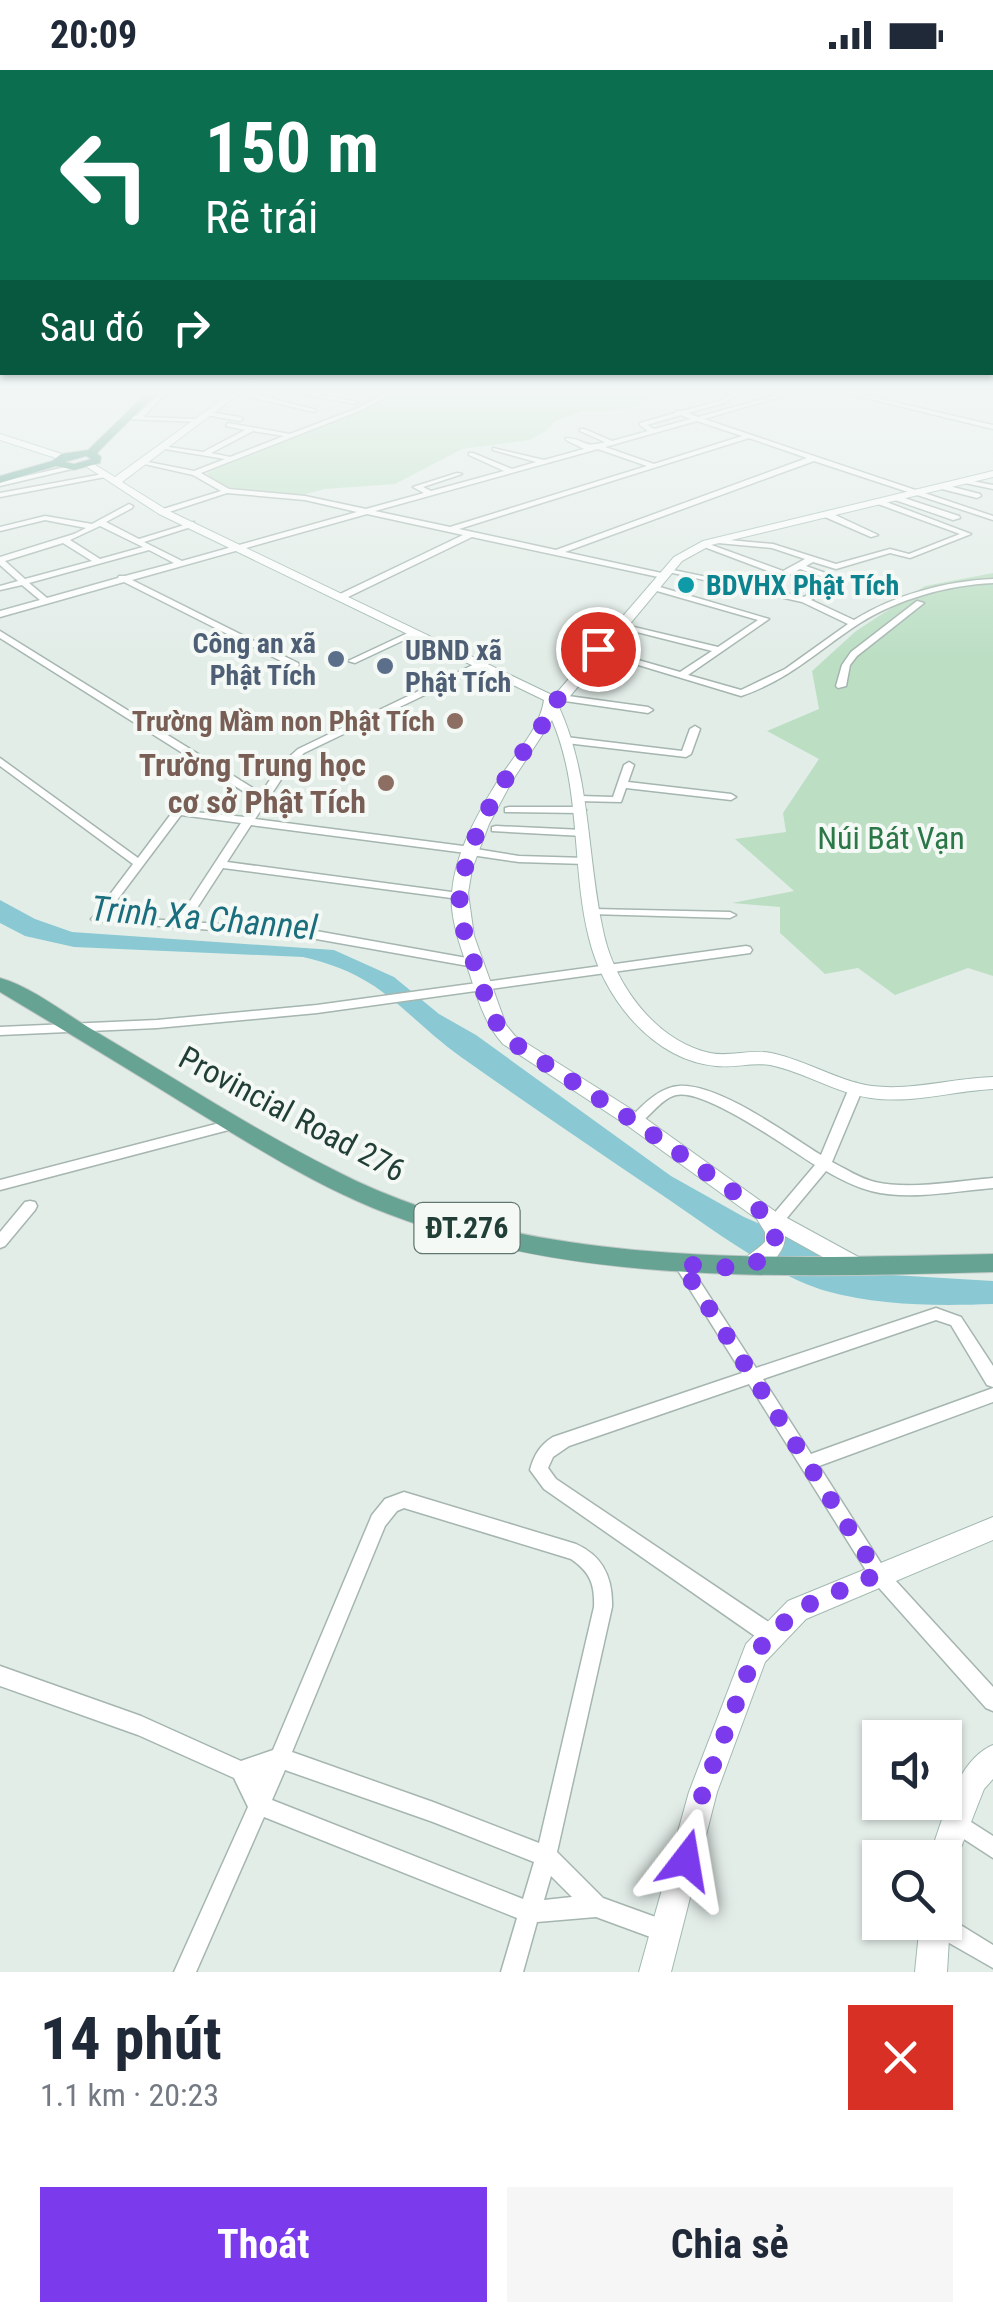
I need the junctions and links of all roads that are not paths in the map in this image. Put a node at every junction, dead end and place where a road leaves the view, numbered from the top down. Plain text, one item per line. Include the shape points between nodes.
1 (109, 479) joint
2 (205, 479) edge
3 (444, 479) edge
4 (479, 479) edge
5 (613, 479) edge
6 (758, 479) edge
7 (887, 479) edge
8 (978, 479) edge
9 (967, 482) junction
10 (993, 487) edge
11 (227, 491) junction
12 (930, 491) junction
13 (184, 492) dead end
14 (430, 493) junction
15 (0, 495) edge
16 (977, 496) dead end
17 (898, 498) junction
18 (201, 500) junction
19 (881, 502) junction
20 (129, 506) dead end
21 (993, 509) edge
22 (364, 511) junction
23 (163, 512) junction
24 (828, 514) junction
25 (956, 518) dead end
26 (993, 518) edge
27 (191, 524) junction
28 (100, 526) junction
29 (0, 529) edge
30 (450, 530) junction
31 (471, 534) junction
32 (874, 535) dead end
33 (142, 540) junction
34 (66, 541) junction
35 (710, 543) junction
36 (152, 547) junction
37 (241, 547) junction
38 (556, 553) junction
39 (810, 560) junction
40 (0, 561) edge
41 (100, 562) junction
42 (183, 564) junction
43 (799, 566) junction
44 (122, 578) junction
45 (661, 578) junction
46 (993, 581) edge
47 (22, 582) junction
48 (0, 588) edge
49 (930, 594) junction
50 (343, 596) junction
51 (805, 600) junction
52 (47, 602) junction
53 (0, 614) edge
54 (854, 623) junction
55 (617, 628) junction
56 (415, 633) junction
57 (0, 634) edge
58 (596, 652) junction
59 (717, 653) junction
60 (352, 661) dead end
61 (482, 664) junction
62 (296, 665) dead end
63 (682, 675) junction
64 (842, 686) dead end
65 (556, 700) junction
66 (648, 710) dead end
67 (695, 729) dead end
68 (566, 740) junction
69 (0, 761) edge
70 (629, 765) dead end
71 (624, 785) junction
72 (731, 797) dead end
73 (263, 799) junction
74 (580, 805) junction
75 (509, 810) dead end
76 (248, 821) junction
77 (496, 829) dead end
78 (583, 832) junction
79 (471, 851) junction
80 (586, 862) junction
81 (139, 864) junction
82 (220, 864) junction
83 (459, 896) junction
84 (594, 912) junction
85 (730, 915) dead end
86 (180, 924) junction
87 (746, 950) dead end
88 (474, 962) junction
89 (606, 969) junction
90 (0, 984) edge
91 (483, 988) junction
92 (72, 1026) junction
93 (0, 1030) edge
94 (993, 1082) edge
95 (856, 1088) junction
96 (635, 1122) junction
97 (234, 1124) junction
98 (824, 1164) junction
99 (993, 1184) edge
100 (0, 1185) edge
101 (30, 1206) dead end
102 (770, 1218) junction
103 (0, 1242) edge
104 (993, 1263) edge
105 (681, 1264) junction
106 (855, 1265) junction
107 (748, 1266) junction
108 (750, 1376) junction
109 (993, 1380) edge
110 (993, 1395) edge
111 (806, 1463) junction
112 (993, 1528) edge
113 (878, 1574) junction
114 (772, 1636) junction
115 (0, 1676) edge
116 (993, 1701) edge
117 (280, 1758) junction
118 (993, 1759) edge
119 (241, 1771) junction
120 (257, 1804) junction
121 (954, 1822) junction
122 (948, 1840) edge
123 (993, 1848) edge
124 (546, 1856) junction
125 (596, 1906) junction
126 (528, 1912) junction
127 (666, 1932) junction
128 (962, 1938) edge
129 (934, 1940) edge
130 (993, 1956) edge
131 (184, 1972) edge
132 (512, 1972) edge
133 (655, 1972) edge
134 (931, 1972) edge

1 - 15 street
1 - 23 main road
2 - 11 street
3 - 14 street via 417,487
4 - 14 street
5 - 30 street
6 - 38 street
7 - 12 street
8 - 9 main road
9 - 10 street
9 - 12 main road
11 - 18 street
11 - 22 street
12 - 16 street
12 - 17 main road
12 - 21 street
12 - 26 street
13 - 18 street
14 - 22 street
17 - 19 main road
17 - 25 street
18 - 23 street
19 - 24 main road
19 - 39 street via 968,534 910,556 890,551 836,566
20 - 28 street
22 - 30 street
22 - 37 street
23 - 27 main road
24 - 32 street
24 - 35 main road
27 - 33 street
27 - 37 main road
28 - 29 street via 45,518
28 - 33 street
28 - 34 street
30 - 31 street
31 - 38 street
31 - 50 street
33 - 36 street
34 - 40 street
34 - 41 street
35 - 39 street via 774,546
35 - 43 street via 784,574
35 - 45 main road via 678,559
36 - 41 street
36 - 42 street
37 - 42 street
37 - 50 main road
38 - 45 street
39 - 43 street
40 - 47 street
41 - 47 street
42 - 44 street
43 - 51 street via 836,581
44 - 52 street
44 - 62 street
45 - 51 street
45 - 55 main road
45 - 59 street via 764,619
46 - 49 street
47 - 48 street
47 - 52 street
49 - 54 street
49 - 64 street via 854,654
50 - 56 main road
51 - 54 street
52 - 53 street
54 - 63 street via 799,667 740,693
55 - 58 main road
55 - 59 street
56 - 60 street
56 - 61 main road
57 - 73 street
58 - 63 street
58 - 65 main road
59 - 63 street
61 - 65 main road
61 - 73 street via 301,750
65 - 66 street
65 - 68 main road
65 - 79 main road via 488,808
67 - 68 street via 686,754
68 - 74 main road
69 - 81 street
70 - 71 street
71 - 72 street
71 - 74 street via 617,800
73 - 76 street
74 - 75 street
74 - 78 main road
76 - 79 street
76 - 81 street via 178,812
76 - 82 street
77 - 78 street
78 - 80 main road
79 - 80 street
79 - 83 main road
80 - 84 main road
81 - 86 street via 97,918
82 - 83 street
82 - 86 street
83 - 88 main road
84 - 85 street
84 - 89 main road
86 - 88 street via 305,933
87 - 89 street
88 - 91 main road
89 - 91 street
89 - 95 main road via 630,1009 688,1051 714,1060 769,1059
90 - 92 main road, Provincial Road 276 / ĐT.276
91 - 92 street via 157,1024
91 - 96 main road via 509,1040
92 - 93 street
92 - 97 main road, Provincial Road 276 / ĐT.276
94 - 95 main road via 901,1094
95 - 98 street
96 - 98 street via 673,1091 685,1090 723,1104
96 - 102 main road
97 - 100 street
97 - 105 main road, Provincial Road 276 / ĐT.276 via 406,1212 531,1244
98 - 99 street via 874,1188
98 - 102 street
101 - 103 street
102 - 106 main road
102 - 107 main road via 775,1244
104 - 106 main road, Provincial Road 276 / ĐT.276
105 - 107 main road, Provincial Road 276 / ĐT.276
105 - 108 street
106 - 107 main road, Provincial Road 276 / ĐT.276
108 - 109 street via 936,1314 956,1321
108 - 111 street
108 - 114 street via 564,1440 551,1446 539,1470 550,1484
110 - 111 street
111 - 113 street
112 - 113 main road
113 - 114 main road via 796,1610
113 - 116 street
114 - 127 main road via 755,1653 703,1792
115 - 119 street via 141,1726
117 - 119 street
117 - 120 street
117 - 124 street
117 - 124 street via 378,1521 391,1505 412,1500 576,1552 598,1570 602,1607
118 - 121 main road via 973,1780
119 - 120 street
120 - 126 street
120 - 131 street
121 - 122 main road
121 - 123 street
124 - 125 street
124 - 126 street
125 - 126 street
125 - 127 street
126 - 132 street
127 - 133 main road
128 - 130 street
129 - 134 main road

